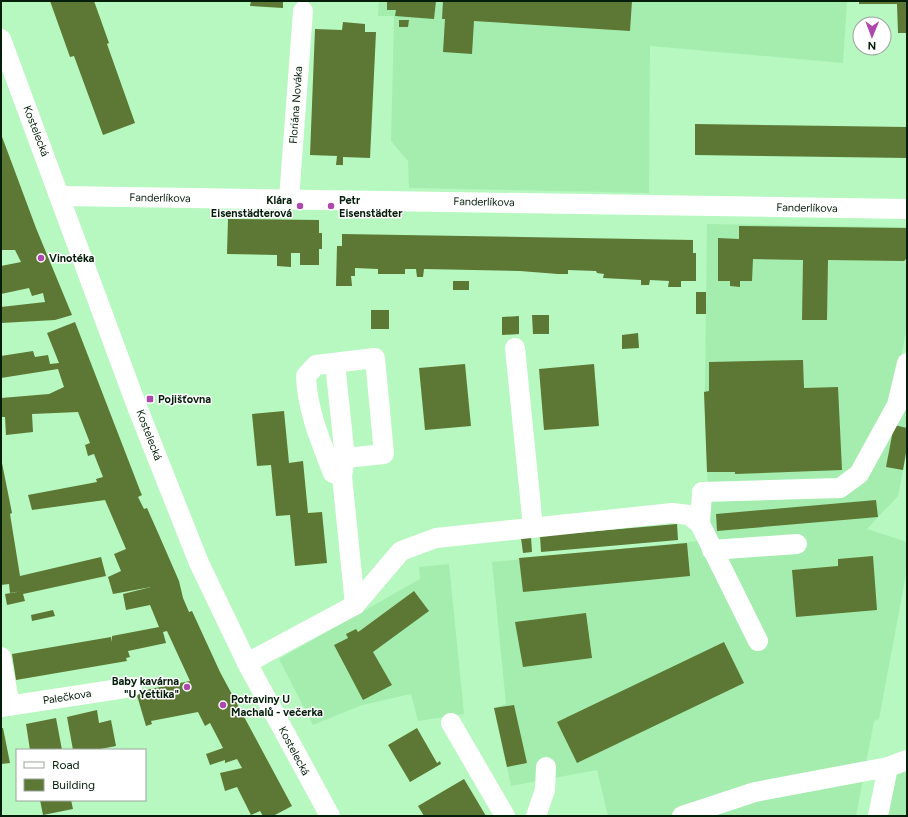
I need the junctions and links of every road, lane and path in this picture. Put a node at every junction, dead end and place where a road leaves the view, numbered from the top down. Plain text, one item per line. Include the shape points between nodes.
1 (303, 11) dead end
2 (1, 39) edge
3 (60, 196) junction
4 (289, 199) junction
5 (907, 209) edge
6 (515, 348) dead end
7 (335, 363) junction
8 (907, 363) edge
9 (343, 467) junction
10 (700, 524) junction
11 (533, 527) junction
12 (797, 544) dead end
13 (712, 550) junction
14 (355, 605) junction
15 (758, 641) dead end
16 (1, 657) edge
17 (247, 663) junction
18 (132, 687) dead end
19 (5, 706) edge
20 (451, 723) dead end
21 (907, 760) edge
22 (546, 767) dead end
23 (888, 767) junction
24 (330, 816) edge
25 (505, 816) edge
26 (536, 816) edge
27 (682, 816) edge
28 (878, 816) edge

1 - 4 street, Floriána Nováka
2 - 3 street, Kostelecká
3 - 4 street, Fanderlíkova
3 - 17 street, Kostelecká via 199,563
4 - 5 street, Fanderlíkova
6 - 11 street
7 - 9 street
7 - 9 street via 316,365 306,376 306,390 333,473
7 - 9 street via 375,358 384,454
8 - 10 street via 897,405 860,474 840,488 702,492
9 - 14 street
10 - 11 street via 689,515 672,513
10 - 13 street
11 - 14 street via 436,538 401,551
12 - 13 street
13 - 15 street
14 - 17 street
16 - 19 street
17 - 24 street, Kostelecká
18 - 19 street, Palečkova
20 - 25 street
21 - 23 street
22 - 26 street via 545,790
23 - 27 street via 755,792
23 - 28 street

